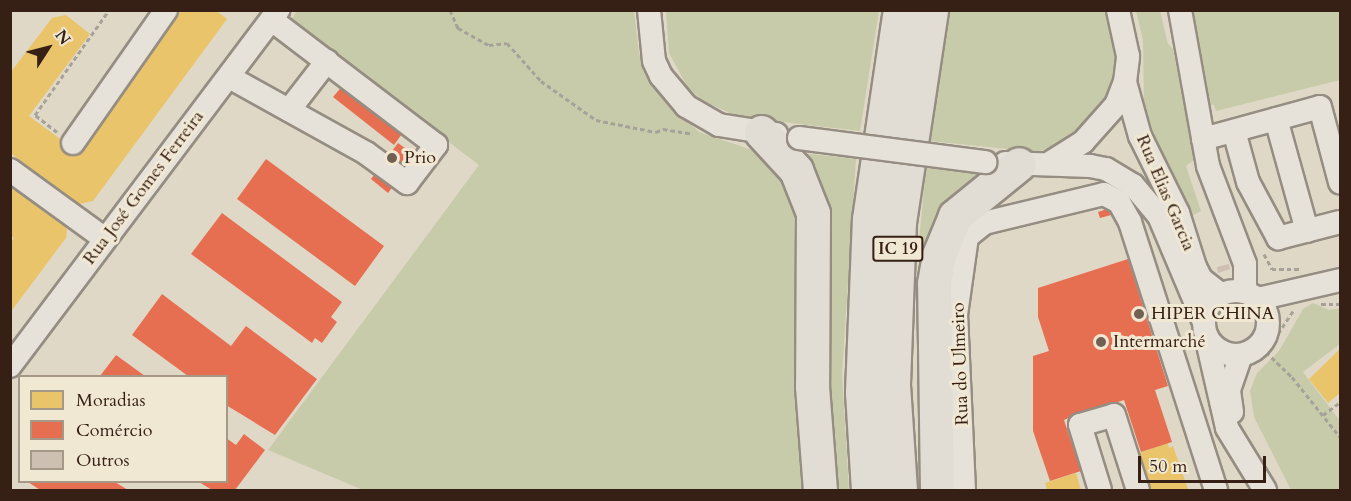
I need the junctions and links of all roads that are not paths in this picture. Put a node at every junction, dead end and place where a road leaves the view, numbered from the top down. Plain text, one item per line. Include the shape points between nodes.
1 (166, 10) edge
2 (649, 10) edge
3 (900, 10) edge
4 (931, 10) edge
5 (1118, 10) edge
6 (1180, 10) edge
7 (275, 15) edge
8 (327, 61) junction
9 (229, 77) junction
10 (1125, 82) junction
11 (290, 110) junction
12 (1276, 119) junction
13 (1234, 131) junction
14 (761, 132) junction
15 (1203, 139) junction
16 (73, 143) road end
17 (1035, 163) junction
18 (10, 170) edge
19 (1341, 182) edge
20 (1341, 222) edge
21 (1307, 231) junction
22 (105, 239) junction
23 (1341, 280) edge
24 (1311, 288) junction
25 (1220, 294) junction
26 (1251, 295) junction
27 (1268, 326) junction
28 (1205, 328) junction
29 (1241, 355) junction
30 (10, 366) edge
31 (1248, 462) junction
32 (820, 490) edge
33 (868, 490) edge
34 (900, 490) edge
35 (937, 490) edge
36 (964, 490) edge
37 (1100, 490) edge
38 (1138, 490) edge
39 (1216, 490) edge
40 (1265, 490) edge

1 - 16 street
2 - 14 street, Rua Elias Garcia via 650,45 661,76 686,106 718,125
3 - 33 highway, IC 19 via 869,219 862,392
4 - 34 highway, IC 19 via 899,222 893,384
5 - 10 street, Rua Elias Garcia via 1126,39
6 - 15 street
7 - 8 street
7 - 9 street, Rua José Gomes Ferreira
8 - 11 street
8 - 11 street via 436,145 407,183 366,153
9 - 11 street
9 - 22 street, Rua José Gomes Ferreira
10 - 17 street, Rua Elias Garcia via 1109,117 1083,142
10 - 25 street, Rua Elias Garcia via 1140,136 1178,213 1195,267 1201,279
12 - 13 street
12 - 19 street via 1320,107
12 - 21 street
13 - 15 street
13 - 21 street via 1248,182 1278,238
14 - 17 street, Rua Elias Garcia, bridge via 985,162
14 - 32 highway via 796,170 813,213 812,386
15 - 26 street via 1208,166 1245,264
17 - 28 street, Rua Elias Garcia via 1106,169 1146,197 1158,216
17 - 35 highway via 955,216 939,255 934,283
18 - 22 street
20 - 21 street
22 - 30 street, Rua José Gomes Ferreira
23 - 24 street
24 - 26 street
24 - 27 street via 1297,296
25 - 26 street
25 - 28 street via 1211,301
26 - 27 street via 1267,316
27 - 29 street via 1259,345
28 - 29 street via 1221,351
28 - 31 street, Rua Elias Garcia via 1227,428
29 - 31 street, Rua Elias Garcia via 1230,390 1233,421
31 - 40 street, Rua Elias Garcia
36 - 39 street, Rua do Ulmeiro via 956,315 967,237 984,223 1104,194 1119,202 1130,222
37 - 38 street via 1080,425 1114,415

